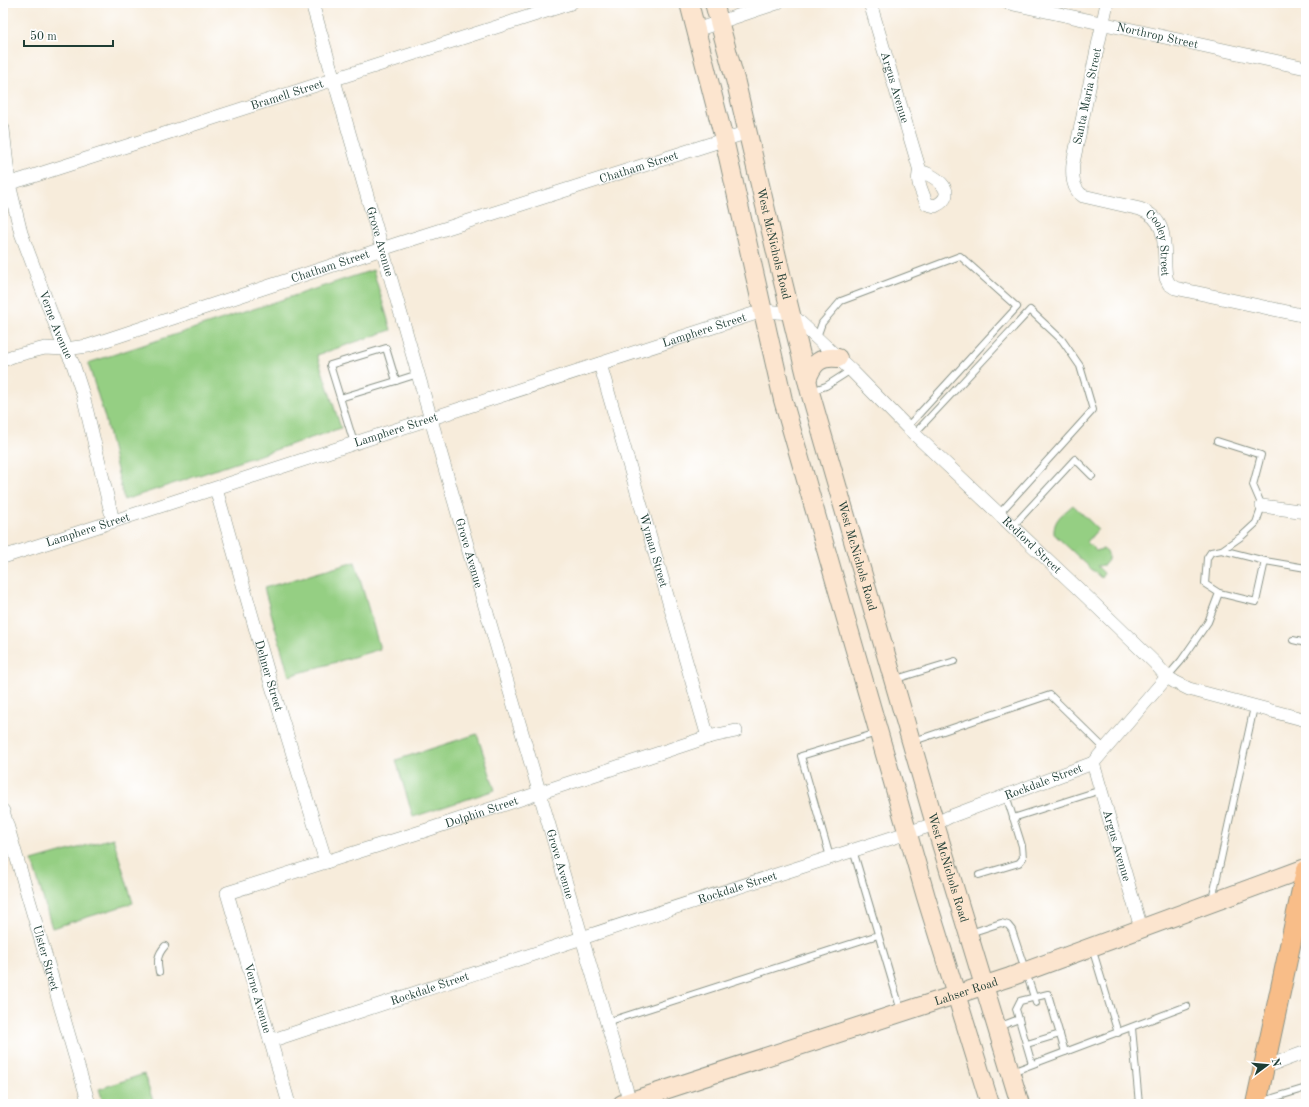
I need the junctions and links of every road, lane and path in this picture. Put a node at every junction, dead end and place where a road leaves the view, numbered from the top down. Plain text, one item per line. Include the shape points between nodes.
1 (312, 3) edge
2 (571, 3) edge
3 (688, 3) edge
4 (714, 3) edge
5 (777, 3) edge
6 (870, 3) edge
7 (1010, 3) edge
8 (1107, 3) edge
9 (719, 22) junction
10 (1102, 24) junction
11 (696, 30) junction
12 (1306, 68) edge
13 (334, 80) junction
14 (3, 129) edge
15 (748, 132) junction
16 (724, 139) junction
17 (920, 171) dead end
18 (6, 185) edge
19 (1075, 189) joint
20 (383, 249) junction
21 (763, 312) junction
22 (790, 313) junction
23 (1306, 316) edge
24 (817, 337) junction
25 (65, 349) junction
26 (3, 360) edge
27 (600, 364) junction
28 (845, 364) junction
29 (418, 374) junction
30 (396, 381) junction
31 (808, 386) junction
32 (340, 398) junction
33 (783, 400) junction
34 (431, 418) junction
35 (911, 430) junction
36 (823, 436) junction
37 (1217, 441) dead end
38 (354, 443) junction
39 (795, 444) junction
40 (1092, 476) dead end
41 (216, 489) junction
42 (1262, 506) junction
43 (1306, 512) edge
44 (999, 514) junction
45 (113, 521) junction
46 (1013, 526) junction
47 (1222, 550) junction
48 (3, 558) edge
49 (1265, 561) junction
50 (1306, 568) edge
51 (1219, 593) junction
52 (1293, 640) dead end
53 (1306, 643) edge
54 (955, 661) dead end
55 (1168, 677) junction
56 (894, 679) junction
57 (1254, 707) junction
58 (1306, 720) edge
59 (736, 730) dead end
60 (878, 733) junction
61 (708, 737) junction
62 (912, 742) junction
63 (1105, 749) junction
64 (1093, 763) junction
65 (925, 789) junction
66 (1101, 790) junction
67 (539, 792) junction
68 (1006, 796) junction
69 (897, 797) junction
70 (3, 811) edge
71 (1013, 818) junction
72 (935, 824) junction
73 (908, 833) junction
74 (853, 850) junction
75 (830, 857) junction
76 (326, 862) junction
77 (1306, 870) edge
78 (979, 876) dead end
79 (227, 893) joint
80 (1211, 903) junction
81 (1141, 928) junction
82 (968, 934) junction
83 (878, 935) junction
84 (582, 938) junction
85 (166, 946) dead end
86 (1092, 947) junction
87 (1024, 971) junction
88 (159, 972) dead end
89 (984, 985) junction
90 (956, 995) junction
91 (1035, 1000) junction
92 (1187, 1006) dead end
93 (901, 1013) junction
94 (1019, 1019) junction
95 (607, 1022) junction
96 (997, 1027) junction
97 (1132, 1028) junction
98 (1118, 1033) junction
99 (1060, 1034) junction
100 (270, 1041) junction
101 (1026, 1044) junction
102 (1065, 1052) junction
103 (1306, 1052) edge
104 (1032, 1064) junction
105 (1264, 1068) junction
106 (1010, 1072) junction
107 (1306, 1088) edge
108 (626, 1103) edge
109 (1256, 1103) edge
110 (89, 1104) edge
111 (289, 1104) edge
112 (990, 1104) edge
113 (1020, 1104) edge
114 (1139, 1104) edge

1 - 13 street, Grove Avenue
2 - 13 street, Bramell Street
3 - 11 main road
4 - 9 main road, West McNichols Road
5 - 9 street
6 - 17 street, Argus Avenue
7 - 10 street, Northrop Street
8 - 10 street, Santa Maria Street
9 - 11 street
9 - 15 main road, West McNichols Road
10 - 12 street, Northrop Street
10 - 19 street, Santa Maria Street via 1072,174
11 - 16 main road
13 - 18 street, Bramell Street
13 - 20 street, Grove Avenue
14 - 18 street, Verne Avenue
15 - 16 street, Chatham Street
15 - 22 main road, West McNichols Road
16 - 20 street, Chatham Street
16 - 21 main road
18 - 25 street, Verne Avenue
19 - 23 street, Cooley Street via 1082,196 1140,208 1154,217 1164,235 1166,278 1175,288
20 - 25 street, Chatham Street via 88,346
20 - 29 street, Grove Avenue
21 - 22 street, Lamphere Street
21 - 27 street, Lamphere Street
21 - 33 main road
22 - 24 street, Redford Street
22 - 31 main road, West McNichols Road
24 - 28 street, Redford Street
24 - 35 lane via 822,322 841,301 960,256 1017,307
25 - 26 street, Chatham Street via 45,348
25 - 45 street, Verne Avenue via 83,395
27 - 34 street, Lamphere Street
27 - 61 street, Wyman Street
28 - 31 lane via 826,386
28 - 31 main road via 831,357 815,363 809,372
28 - 35 street, Redford Street
29 - 30 lane
29 - 34 street, Grove Avenue
30 - 32 lane
30 - 32 lane via 386,348 379,350 330,365
31 - 33 main road
31 - 36 main road, West McNichols Road
32 - 38 lane
33 - 39 main road
34 - 38 street, Lamphere Street
34 - 67 street, Grove Avenue
35 - 44 street, Redford Street
35 - 44 lane via 1030,310 1062,340 1080,366 1093,410
36 - 39 main road
36 - 56 main road, West McNichols Road
37 - 42 lane via 1261,455 1253,485
38 - 41 street, Lamphere Street
39 - 60 main road
40 - 46 lane via 1076,459
41 - 45 street, Lamphere Street
41 - 76 street, Dehner Street via 270,680
42 - 43 street
42 - 47 lane via 1256,523
44 - 46 street, Redford Street
45 - 48 street, Lamphere Street
46 - 55 street, Redford Street
47 - 49 lane
47 - 51 lane via 1212,552 1206,558 1205,584
49 - 50 lane
49 - 51 lane via 1256,602
51 - 55 lane via 1208,622
52 - 53 lane
54 - 56 lane
55 - 57 street, Redford Street via 1189,689
55 - 63 street, Rockdale Street
56 - 62 main road, West McNichols Road
57 - 58 street, Redford Street
57 - 80 lane
59 - 61 street, Dolphin Street
60 - 69 main road
60 - 75 lane via 801,756
61 - 67 street, Dolphin Street
62 - 63 lane via 1050,695
62 - 65 main road, West McNichols Road
63 - 64 street, Rockdale Street
64 - 66 street, Argus Avenue
64 - 68 street, Rockdale Street
65 - 69 main road via 911,797
65 - 72 main road, West McNichols Road
66 - 71 lane
66 - 81 street, Argus Avenue
67 - 76 street, Dolphin Street
67 - 84 street, Grove Avenue
68 - 71 lane
68 - 72 street, Rockdale Street
69 - 73 main road
70 - 110 street, Ulster Street
71 - 78 lane via 1023,858 1018,863
72 - 73 street, Rockdale Street
72 - 82 main road, West McNichols Road
73 - 74 street, Rockdale Street
73 - 90 main road
74 - 75 street, Rockdale Street
74 - 83 lane
75 - 84 street, Rockdale Street
76 - 79 street, Dolphin Street
77 - 80 main road, Lahser Road
77 - 105 main road
79 - 100 street, Verne Avenue
80 - 81 main road, Lahser Road
81 - 86 main road, Lahser Road
82 - 87 lane via 1001,923 1008,925 1012,930
82 - 89 main road, West McNichols Road
83 - 93 lane
83 - 95 lane
84 - 95 street, Grove Avenue
84 - 100 street, Rockdale Street
85 - 88 lane via 157,957
86 - 87 main road, Lahser Road
86 - 98 lane
87 - 89 main road, Lahser Road
87 - 91 lane
89 - 90 main road, Lahser Road
89 - 96 main road, West McNichols Road
90 - 93 main road, Lahser Road
90 - 112 main road
91 - 94 lane via 1020,1001 1016,1009
91 - 99 lane via 1048,994
92 - 97 lane
93 - 108 main road, Lahser Road
94 - 96 lane
94 - 101 lane
95 - 108 street, Grove Avenue
96 - 106 main road, West McNichols Road
97 - 98 lane
97 - 114 lane
98 - 102 lane
99 - 101 lane via 1046,1036
99 - 102 lane
100 - 111 street, Verne Avenue
101 - 104 lane
102 - 104 lane
103 - 105 street
104 - 106 lane
105 - 109 main road
106 - 113 main road, West McNichols Road
107 - 109 lane

